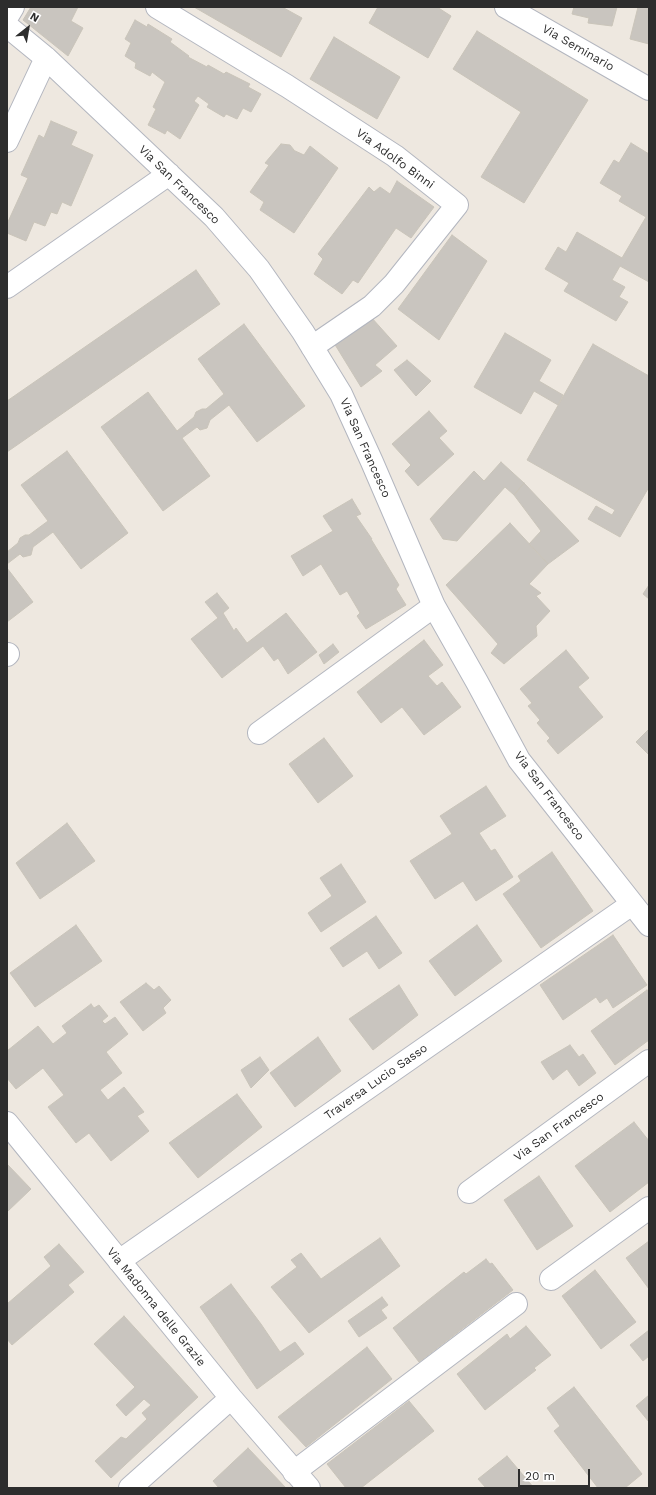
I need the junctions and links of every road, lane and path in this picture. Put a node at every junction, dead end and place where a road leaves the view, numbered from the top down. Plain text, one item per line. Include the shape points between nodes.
1 (13, 7) edge
2 (157, 7) edge
3 (506, 7) edge
4 (7, 17) edge
5 (7, 26) edge
6 (46, 58) junction
7 (649, 90) edge
8 (7, 141) edge
9 (169, 174) junction
10 (7, 287) edge
11 (312, 347) junction
12 (434, 606) junction
13 (259, 733) dead end
14 (632, 904) junction
15 (649, 925) edge
16 (649, 1061) edge
17 (7, 1122) edge
18 (469, 1192) dead end
19 (649, 1208) edge
20 (119, 1261) junction
21 (551, 1279) dead end
22 (516, 1304) dead end
23 (231, 1398) junction
24 (294, 1472) junction
25 (130, 1488) edge
26 (309, 1488) edge

1 - 4 street
2 - 11 street, Via Adolfo Binni via 287,86 395,156 458,205 394,284 372,306
3 - 7 street, Via Seminario
5 - 6 street, Via San Francesco
6 - 8 street
6 - 9 street, Via San Francesco
9 - 10 street
9 - 11 street, Via San Francesco via 214,217 259,269
11 - 12 street, Via San Francesco via 341,394
12 - 13 street
12 - 14 street, Via San Francesco via 519,760
14 - 15 street, Via San Francesco
14 - 20 street, Traversa Lucio Sasso
16 - 18 street, Via San Francesco
17 - 20 street, Via Madonna delle Grazie
19 - 21 street
20 - 23 street, Via Madonna delle Grazie
22 - 24 street
23 - 24 street, Via Madonna delle Grazie
23 - 25 street
24 - 26 street, Via Madonna delle Grazie

